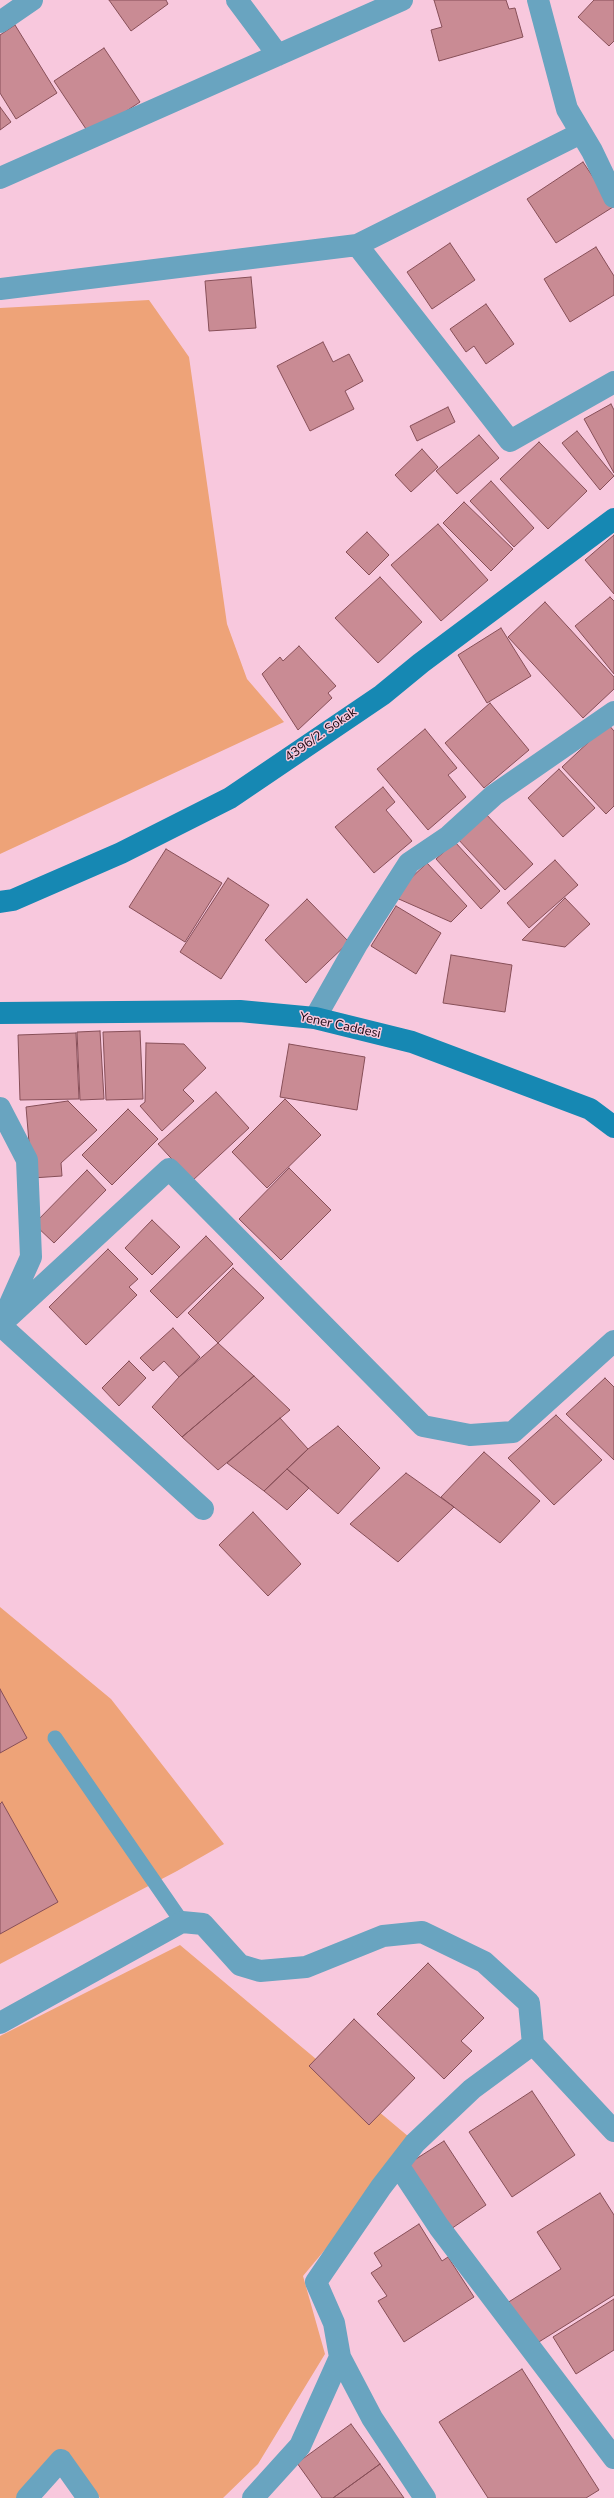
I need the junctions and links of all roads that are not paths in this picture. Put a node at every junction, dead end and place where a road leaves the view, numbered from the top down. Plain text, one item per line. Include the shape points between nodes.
1 (32, 0) edge
2 (237, 0) edge
3 (402, 0) edge
4 (538, 0) edge
5 (0, 22) edge
6 (278, 55) junction
7 (581, 133) junction
8 (0, 178) edge
9 (614, 197) edge
10 (357, 245) junction
11 (0, 289) edge
12 (614, 382) edge
13 (614, 519) edge
14 (614, 712) edge
15 (0, 902) edge
16 (0, 1013) edge
17 (315, 1018) junction
18 (0, 1108) edge
19 (614, 1127) edge
20 (0, 1325) edge
21 (614, 1341) edge
22 (203, 1509) dead end
23 (55, 1738) dead end
24 (182, 1922) junction
25 (0, 2023) edge
26 (533, 2044) junction
27 (614, 2131) edge
28 (398, 2165) junction
29 (340, 2358) junction
30 (614, 2458) edge
31 (265, 2494) edge
32 (27, 2498) edge
33 (88, 2498) edge
34 (426, 2498) edge

1 - 5 street
2 - 6 street
3 - 6 street
4 - 7 street via 567,109
6 - 8 street
7 - 9 street
7 - 10 street
10 - 11 street
10 - 12 street via 510,441
13 - 15 street, 4396/2. Sokak via 427,658 382,695 230,798 121,853 13,900
14 - 17 street via 494,796 449,836 408,863 357,944
16 - 17 street, Yener Caddesi via 240,1011
17 - 19 street, Yener Caddesi via 419,1045 590,1109
18 - 20 street via 27,1160 31,1257
20 - 21 street via 169,1170 423,1426 470,1435 513,1432
20 - 22 street
23 - 24 lane
24 - 25 street
24 - 26 street via 203,1924 240,1965 260,1971 306,1966 383,1936 422,1932 484,1962 529,2003
26 - 27 street
26 - 28 street via 472,2089 415,2143
28 - 29 street via 316,2282 334,2323
28 - 30 street via 439,2227
29 - 31 street via 300,2446
29 - 34 street via 372,2418
32 - 33 street via 61,2460

